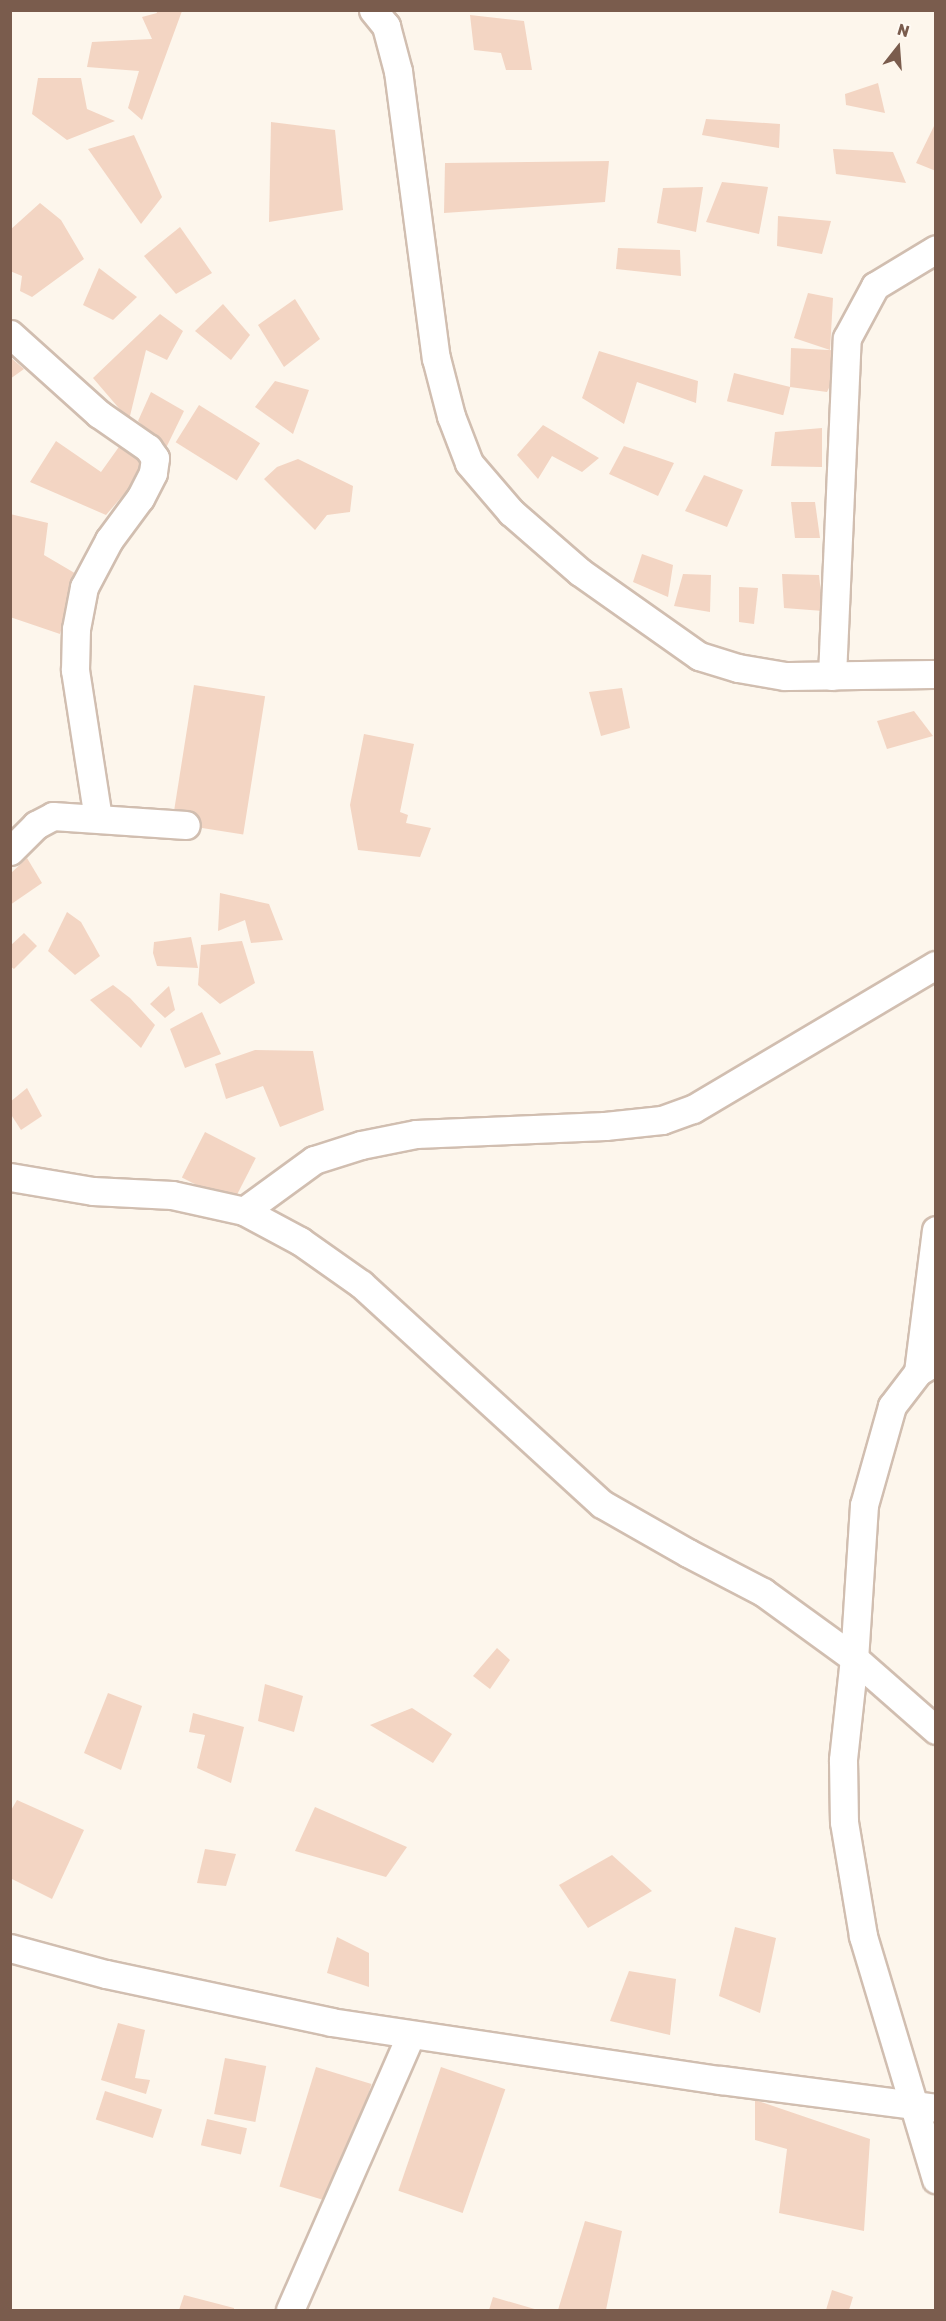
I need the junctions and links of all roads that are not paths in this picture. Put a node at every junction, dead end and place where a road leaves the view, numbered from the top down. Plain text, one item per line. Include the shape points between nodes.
1 (373, 10) edge
2 (936, 249) edge
3 (10, 334) edge
4 (936, 674) edge
5 (832, 675) junction
6 (98, 818) junction
7 (186, 825) dead end
8 (10, 851) edge
9 (936, 965) edge
10 (10, 1177) edge
11 (244, 1210) junction
12 (936, 1230) edge
13 (927, 1366) edge
14 (854, 1658) junction
15 (936, 1730) edge
16 (10, 1948) edge
17 (410, 2036) junction
18 (925, 2107) edge
19 (936, 2179) edge
20 (290, 2310) edge

1 - 5 street via 386,26 398,70 436,358 469,464 511,512 580,572 699,656 785,676
2 - 5 street via 875,286 847,338
3 - 6 street via 99,414 148,448 155,458 153,473 140,498 109,540 84,587 76,629 75,670
4 - 5 street
6 - 7 street
6 - 8 street via 54,816 36,825
9 - 11 street via 693,1109 662,1120 416,1134 361,1145 314,1160
10 - 11 street via 93,1191 172,1195
11 - 14 street via 300,1241 361,1284 602,1504 763,1592
12 - 13 street
13 - 14 street via 892,1406 864,1505
14 - 15 street
14 - 18 street via 843,1760 844,1822 863,1936
16 - 17 street via 106,1974
17 - 18 street
17 - 20 street
18 - 19 street

